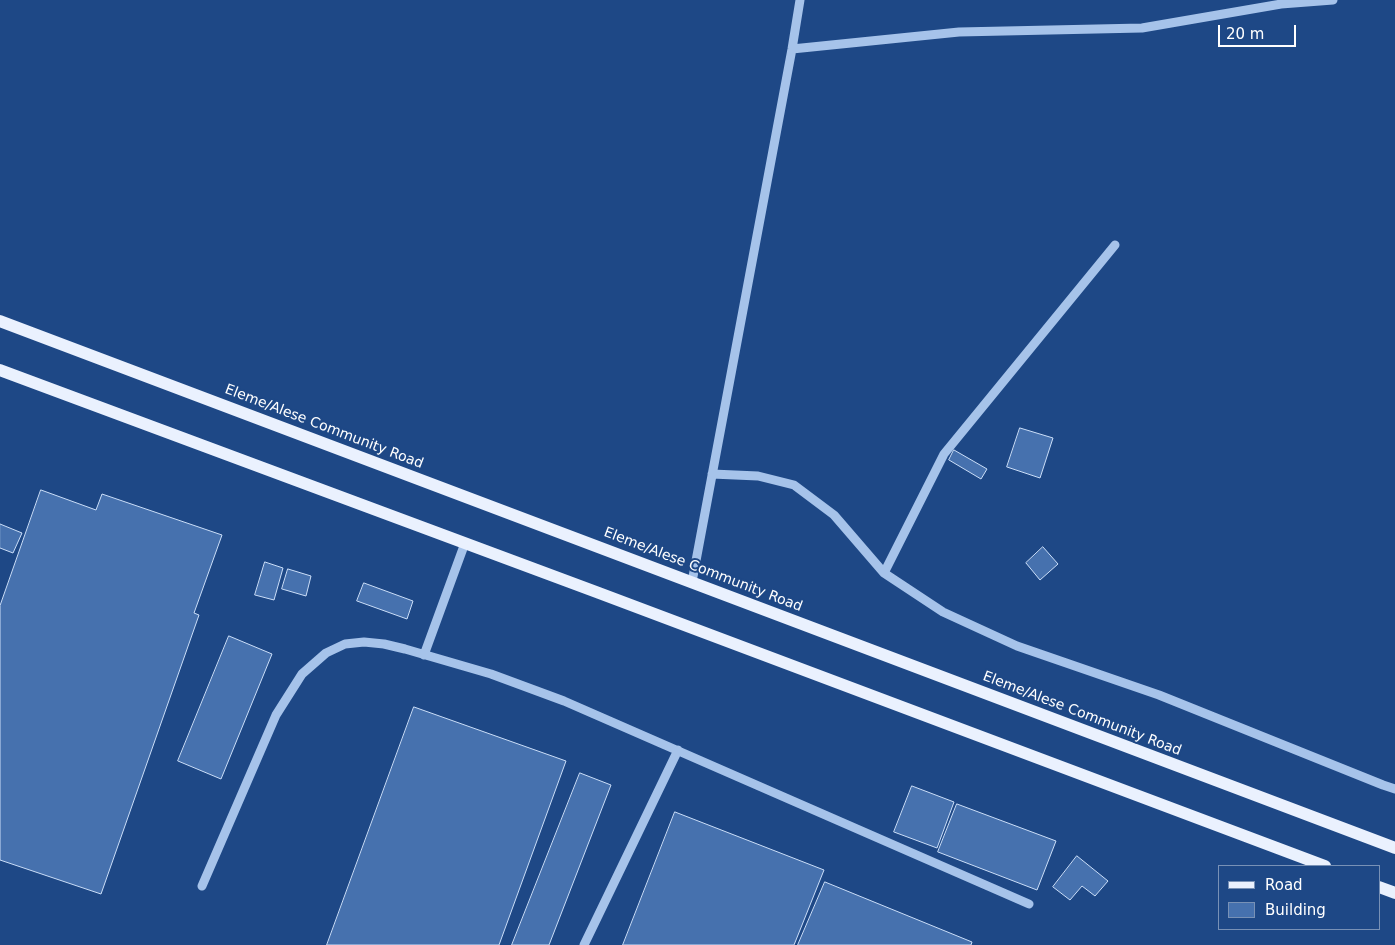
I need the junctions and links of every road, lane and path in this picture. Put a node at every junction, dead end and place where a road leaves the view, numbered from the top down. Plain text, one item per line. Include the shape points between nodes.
1 (800, 0) edge
2 (1333, 0) edge
3 (792, 50) junction
4 (1115, 245) dead end
5 (0, 320) edge
6 (0, 370) edge
7 (712, 474) junction
8 (465, 543) junction
9 (884, 573) junction
10 (692, 582) junction
11 (424, 655) junction
12 (678, 750) junction
13 (1395, 788) edge
14 (1395, 848) edge
15 (1322, 865) edge
16 (202, 886) dead end
17 (1380, 887) edge
18 (1395, 893) edge
19 (1029, 904) dead end
20 (584, 945) edge

1 - 3 lane
2 - 3 lane via 1281,4 1142,28 959,32
3 - 7 lane
4 - 9 lane via 944,454
5 - 10 main road, Eleme/Alese Community Road
6 - 8 main road
7 - 9 lane via 758,476 794,485 834,515
7 - 10 lane
8 - 11 lane
8 - 15 main road
9 - 13 lane via 943,612 1017,646 1159,695
10 - 14 main road, Eleme/Alese Community Road
11 - 12 lane via 491,674 564,701
11 - 16 lane via 384,644 344,644 326,653 302,674 276,715
12 - 19 lane
12 - 20 lane
17 - 18 main road

